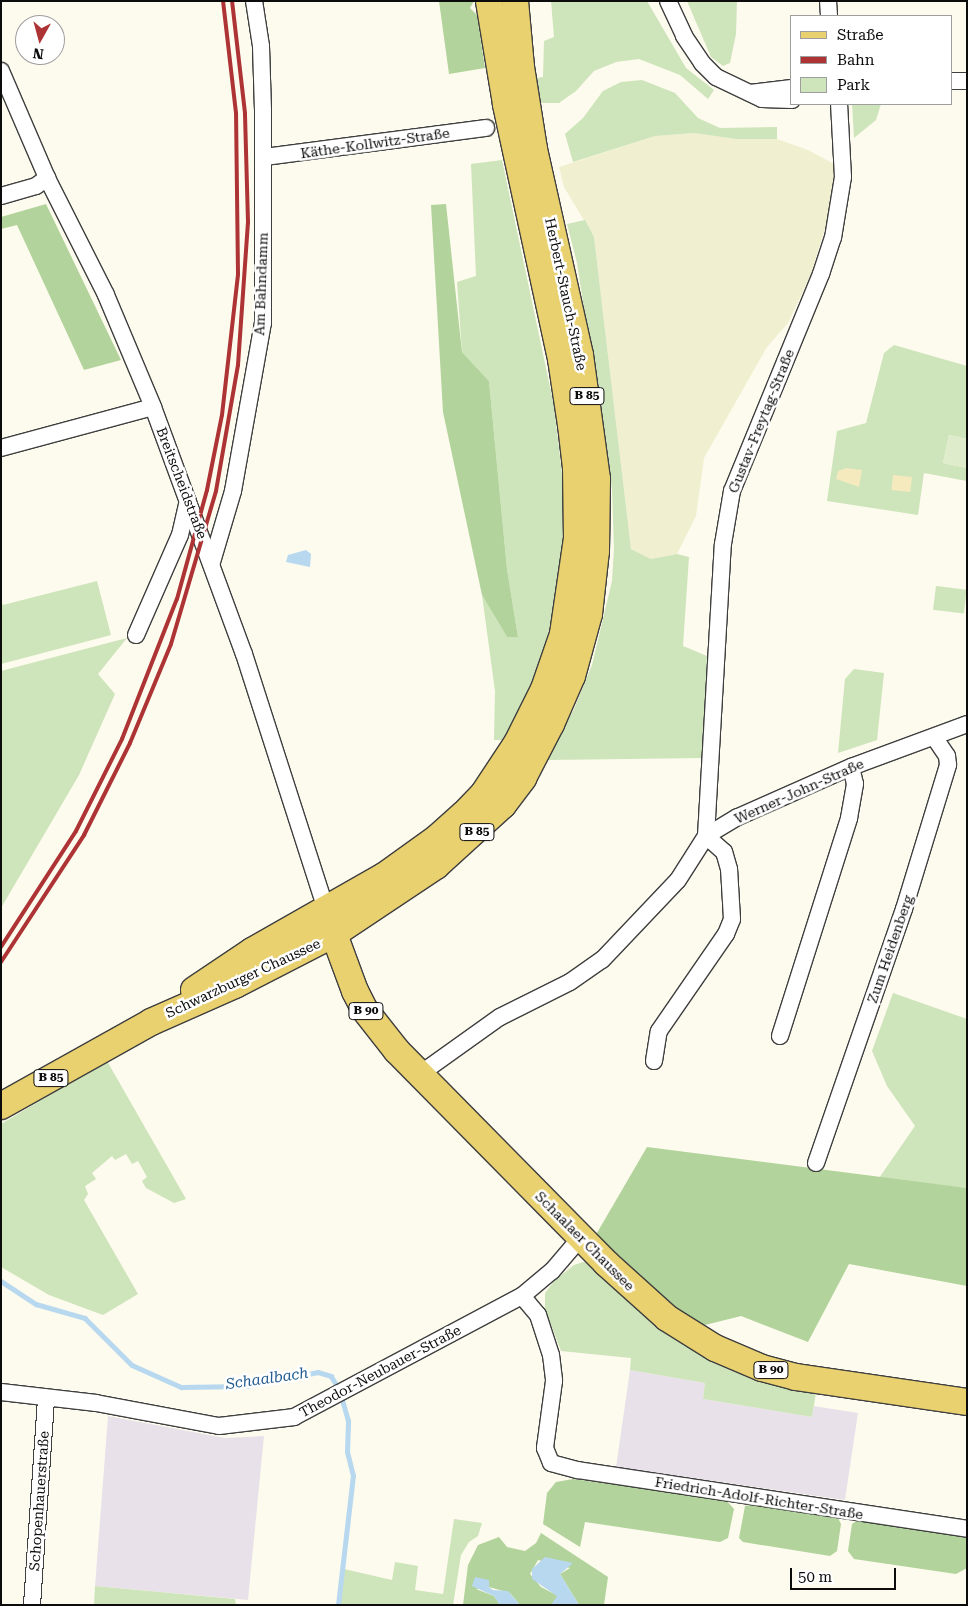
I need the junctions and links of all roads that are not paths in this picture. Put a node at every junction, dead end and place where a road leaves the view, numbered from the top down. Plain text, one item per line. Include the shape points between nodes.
1 (254, 1) edge
2 (489, 1) edge
3 (514, 1) edge
4 (668, 1) edge
5 (828, 1) edge
6 (829, 15) edge
7 (1, 71) edge
8 (953, 80) edge
9 (967, 81) edge
10 (790, 88) edge
11 (750, 93) junction
12 (790, 100) edge
13 (839, 105) edge
14 (486, 128) dead end
15 (264, 157) junction
16 (47, 178) junction
17 (1, 196) edge
18 (153, 407) junction
19 (1, 448) edge
20 (188, 501) junction
21 (212, 562) junction
22 (136, 635) dead end
23 (967, 724) edge
24 (934, 737) junction
25 (852, 767) junction
26 (706, 836) junction
27 (326, 910) junction
28 (334, 934) junction
29 (151, 1022) junction
30 (780, 1036) dead end
31 (654, 1061) dead end
32 (420, 1074) junction
33 (1, 1106) edge
34 (816, 1163) dead end
35 (581, 1237) junction
36 (522, 1296) junction
37 (1, 1392) edge
38 (46, 1397) junction
39 (967, 1402) edge
40 (967, 1529) edge
41 (32, 1605) edge

1 - 15 street, Am Bahndamm via 261,53
2 - 27 main road, Herbert-Stauch-Straße / B 85 via 506,104 561,359 571,425 578,512 570,605 558,652 540,697 518,743 484,793 437,838 384,876
3 - 28 main road, Herbert-Stauch-Straße / B 85 via 534,149 580,354 594,448 596,551 589,614 561,702 523,778 503,804 436,866
4 - 11 street via 684,36 702,64 730,86
5 - 6 street
7 - 16 street, Breitscheidstraße
8 - 9 street
10 - 11 street
11 - 12 street via 771,101
13 - 26 street, Gustav-Freytag-Straße via 842,176 833,238 732,491 723,544
14 - 15 street, Käthe-Kollwitz-Straße
15 - 21 street, Am Bahndamm via 263,323 234,490
16 - 17 street via 36,186
16 - 18 street, Breitscheidstraße via 106,295
18 - 19 street
18 - 20 street, Breitscheidstraße
20 - 21 street, Breitscheidstraße
20 - 22 street via 180,535
21 - 27 street, Breitscheidstraße via 295,807
23 - 24 street, Werner-John-Straße
24 - 25 street, Werner-John-Straße
24 - 34 street, Zum Heidenberg via 947,756 948,765 904,909
25 - 26 street, Werner-John-Straße via 738,817
25 - 30 street via 855,784 849,818
26 - 31 street via 724,852 729,869 732,919 726,934 660,1031
26 - 32 street, Werner-John-Straße via 678,880 602,960 570,982 500,1017
27 - 28 main road, Schaalaer Chaussee / B 90
27 - 29 main road, Schwarzburger Chaussee / B 85 via 252,951
28 - 29 main road, Schwarzburger Chaussee / B 85 via 235,985
28 - 32 main road, Schaalaer Chaussee / B 90 via 364,1009
29 - 33 main road, Schwarzburger Chaussee / B 85
32 - 35 main road, Schaalaer Chaussee / B 90
35 - 36 street, Theodor-Neubauer-Straße via 552,1271
35 - 39 main road, Schaalaer Chaussee / B 90 via 668,1318 737,1358 796,1377
36 - 38 street, Theodor-Neubauer-Straße via 294,1417 220,1426
36 - 40 street, Friedrich-Adolf-Richter-Straße via 538,1315 551,1356 554,1381 545,1448 551,1463 578,1470
37 - 38 street, Theodor-Neubauer-Straße
38 - 41 street, Schopenhauerstraße

